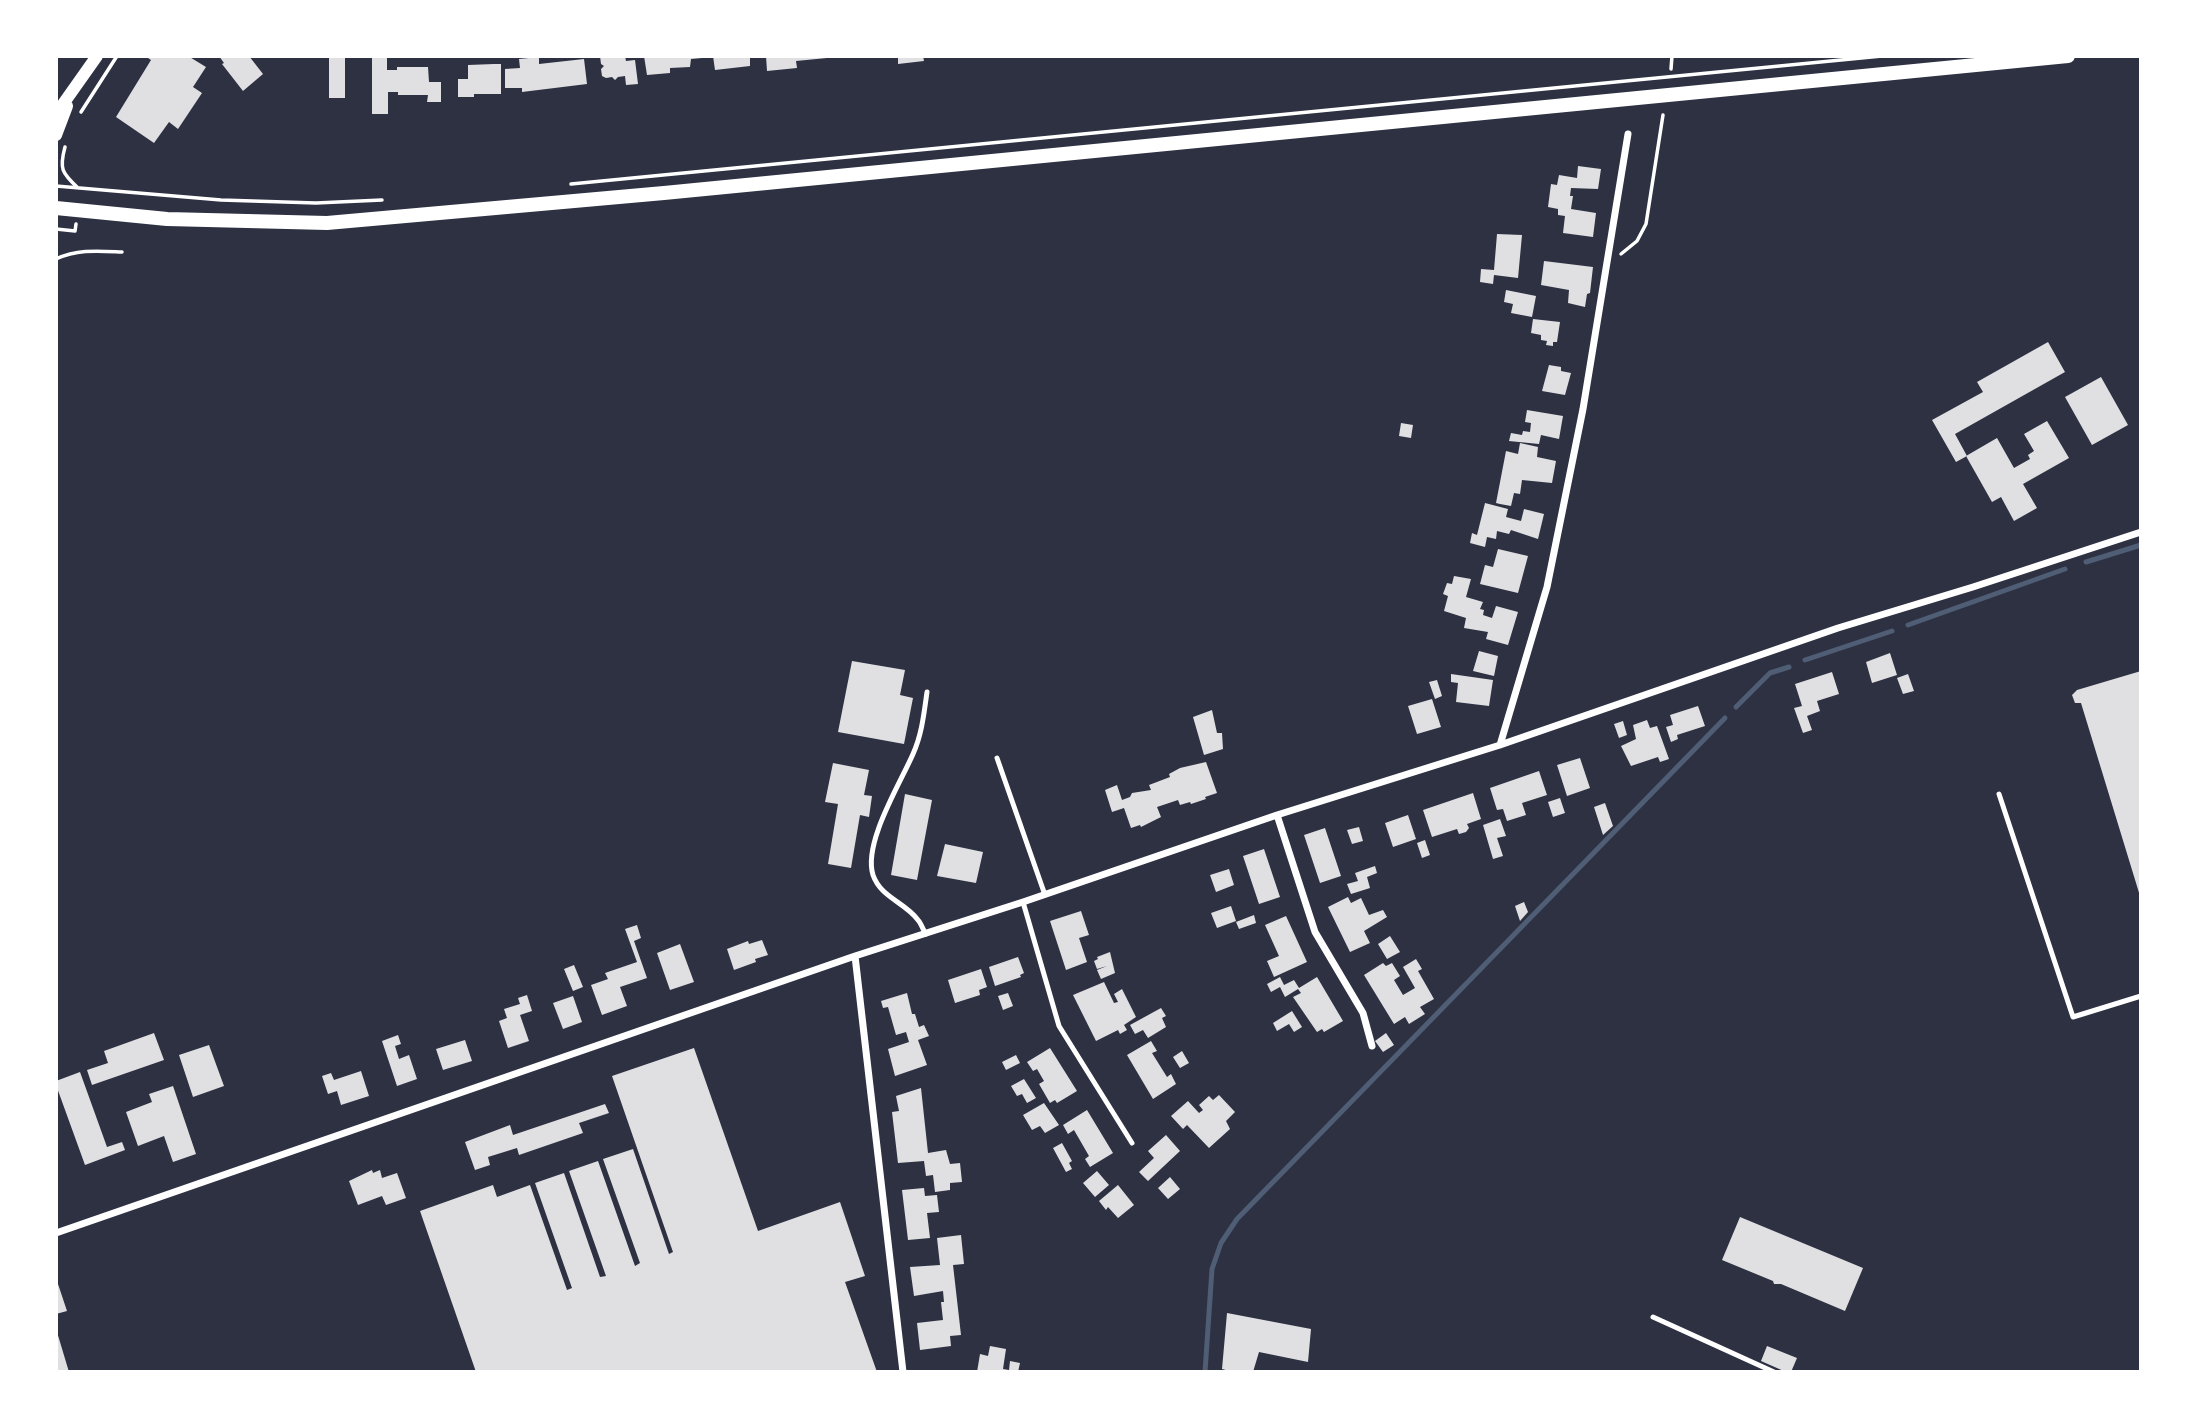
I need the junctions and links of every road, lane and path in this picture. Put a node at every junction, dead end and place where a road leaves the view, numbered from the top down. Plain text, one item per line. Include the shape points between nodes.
1 (97, 56) edge
2 (117, 56) edge
3 (1672, 56) edge
4 (1882, 56) edge
5 (2068, 56) edge
6 (1671, 69) dead end
7 (71, 95) junction
8 (56, 114) edge
9 (1663, 115) dead end
10 (76, 120) dead end
11 (1628, 134) dead end
12 (61, 138) edge
13 (570, 184) dead end
14 (56, 186) edge
15 (80, 190) junction
16 (392, 200) dead end
17 (56, 208) edge
18 (121, 252) dead end
19 (56, 259) edge
20 (1608, 263) junction
21 (2141, 532) edge
22 (927, 692) dead end
23 (1500, 745) junction
24 (997, 758) dead end
25 (1999, 794) dead end
26 (1278, 815) junction
27 (1045, 895) junction
28 (1023, 902) junction
29 (926, 934) junction
30 (855, 956) junction
31 (2141, 996) edge
32 (1372, 1046) dead end
33 (1132, 1143) dead end
34 (56, 1233) edge
35 (1653, 1317) dead end
36 (906, 1371) edge
37 (1774, 1372) edge

1 - 7 street
2 - 10 path
3 - 6 path
4 - 13 path
5 - 17 main road via 327,223 167,219
7 - 8 street
7 - 12 street
9 - 20 path via 1646,224 1637,241
11 - 20 street
12 - 15 path via 64,176
14 - 15 path
15 - 16 path via 221,200
18 - 19 path via 69,253
20 - 23 street via 1547,587
21 - 23 street via 1838,628
22 - 29 lane via 922,728 890,799 871,866 881,890 919,920
23 - 26 street
24 - 27 lane
25 - 31 lane via 2073,1017
26 - 27 street
26 - 32 street via 1315,932 1363,1013
27 - 28 street
28 - 29 street
28 - 33 lane via 1059,1026
29 - 30 street
30 - 34 street
30 - 36 street
35 - 37 lane

